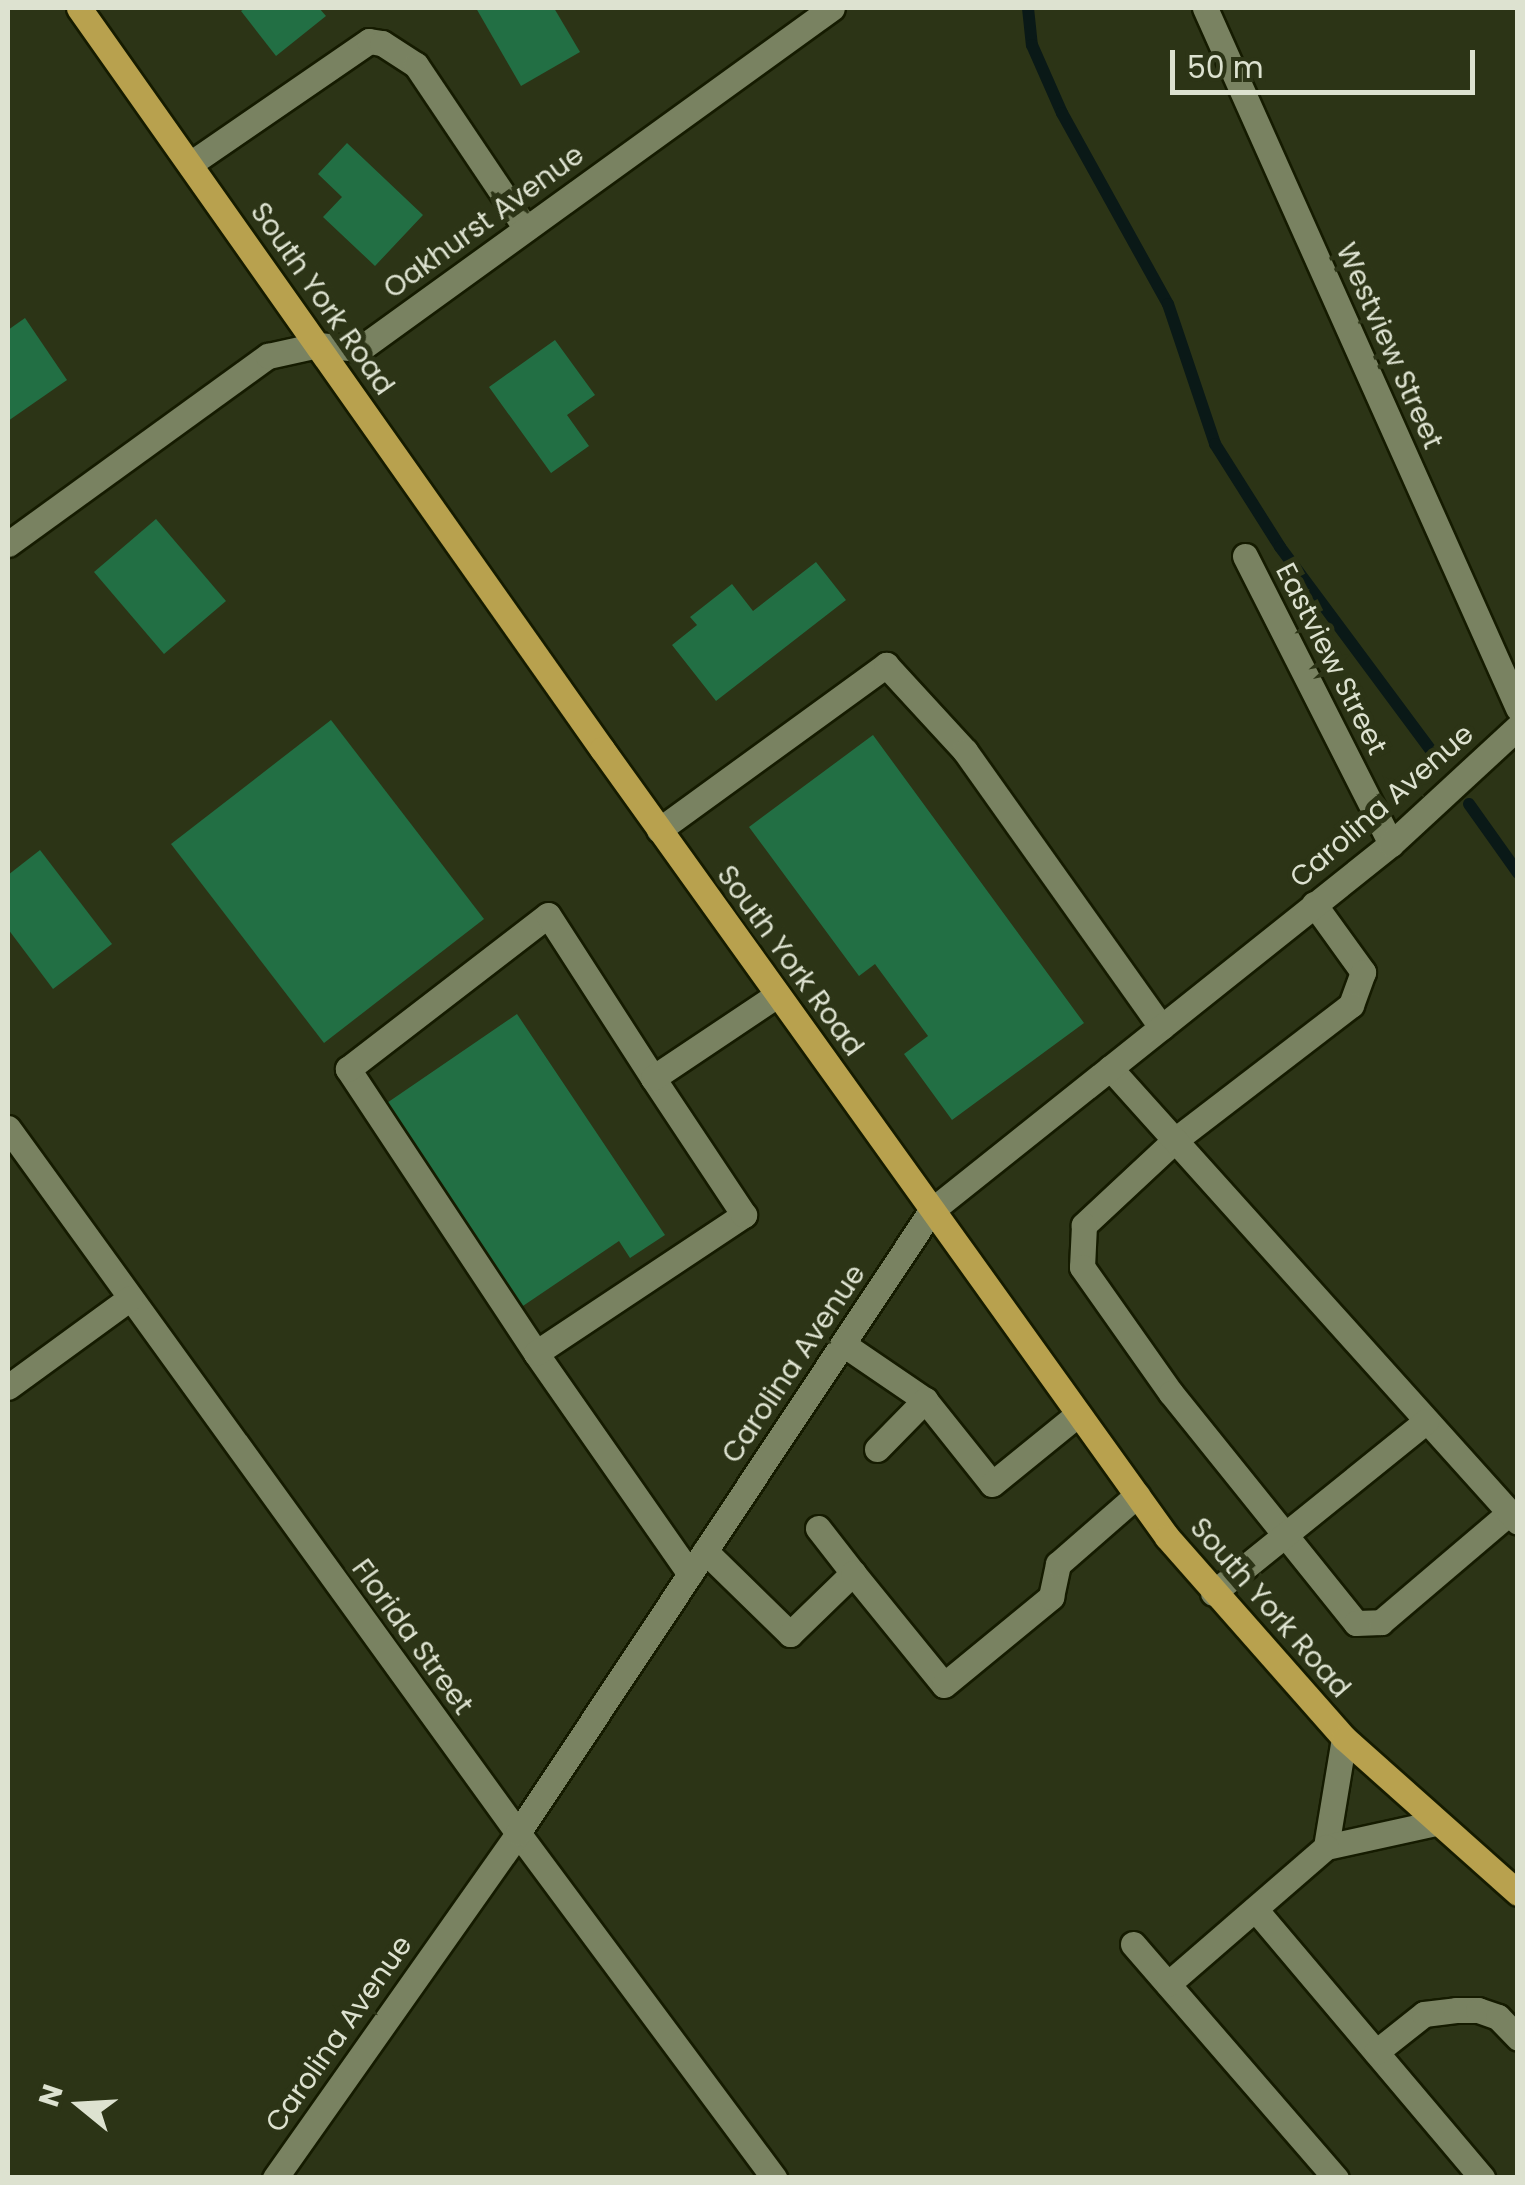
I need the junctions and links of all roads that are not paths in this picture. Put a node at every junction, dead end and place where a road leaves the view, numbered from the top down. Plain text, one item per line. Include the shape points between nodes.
1 (78, 8) edge
2 (1205, 8) edge
3 (821, 12) edge
4 (190, 164) junction
5 (526, 228) junction
6 (318, 345) junction
7 (8, 544) edge
8 (1244, 556) dead end
9 (1518, 708) edge
10 (1518, 726) edge
11 (660, 830) junction
12 (1390, 844) junction
13 (1314, 904) junction
14 (777, 995) junction
15 (1161, 1027) junction
16 (1110, 1068) junction
17 (653, 1078) junction
18 (8, 1128) edge
19 (1175, 1140) junction
20 (932, 1211) junction
21 (130, 1298) junction
22 (843, 1344) junction
23 (536, 1353) junction
24 (8, 1386) edge
25 (926, 1400) junction
26 (1078, 1414) junction
27 (1426, 1420) junction
28 (877, 1448) dead end
29 (1137, 1495) junction
30 (1513, 1518) edge
31 (818, 1528) dead end
32 (1283, 1536) junction
33 (705, 1551) junction
34 (853, 1572) junction
35 (690, 1574) junction
36 (1212, 1592) junction
37 (1344, 1738) junction
38 (1435, 1823) junction
39 (518, 1833) junction
40 (1326, 1847) junction
41 (1518, 1892) edge
42 (1254, 1909) junction
43 (1133, 1944) dead end
44 (1168, 1984) junction
45 (1518, 2038) edge
46 (1376, 2052) junction
47 (275, 2178) edge
48 (774, 2178) edge
49 (1336, 2178) edge
50 (1482, 2178) edge

1 - 4 main road, South York Road
2 - 9 street, Westview Street
3 - 5 street, Oakhurst Avenue
4 - 5 street via 370,41 382,42 416,65
4 - 6 main road, South York Road
5 - 6 street, Oakhurst Avenue via 360,349
6 - 7 street, Oakhurst Avenue via 268,356
6 - 11 main road, South York Road
8 - 12 street, Eastview Street
10 - 12 street, Carolina Avenue
11 - 14 main road, South York Road
11 - 15 street via 886,666 964,750
12 - 13 street, Carolina Avenue
13 - 15 street, Carolina Avenue
13 - 19 street via 1363,972 1351,1005
14 - 17 street
14 - 20 main road, South York Road
15 - 16 street, Carolina Avenue
16 - 19 street
16 - 20 street, Carolina Avenue
17 - 23 street via 744,1215
17 - 23 street via 548,915 348,1068
18 - 21 street, Florida Street
19 - 27 street
19 - 32 street via 1084,1225 1082,1267
20 - 22 street, Carolina Avenue
20 - 26 main road, South York Road
21 - 24 street
21 - 39 street, Florida Street
22 - 25 street
22 - 33 street, Carolina Avenue
23 - 35 street
25 - 26 street via 992,1484
25 - 28 street
26 - 29 main road, South York Road
27 - 30 street
27 - 32 street
29 - 34 street via 1058,1564 1051,1597 944,1685
29 - 36 main road, South York Road
30 - 32 street via 1380,1622 1356,1623
31 - 34 street
32 - 36 street
33 - 34 street via 790,1634
33 - 35 street, Carolina Avenue
35 - 39 street, Carolina Avenue
36 - 37 main road, South York Road
37 - 38 main road, South York Road
37 - 40 street
38 - 40 street
38 - 41 main road, South York Road
39 - 47 street, Carolina Avenue
39 - 48 street, Florida Street
40 - 42 street
42 - 44 street
42 - 46 street
43 - 44 street
44 - 49 street
45 - 46 street via 1498,2017 1456,2010 1424,2014
46 - 50 street

